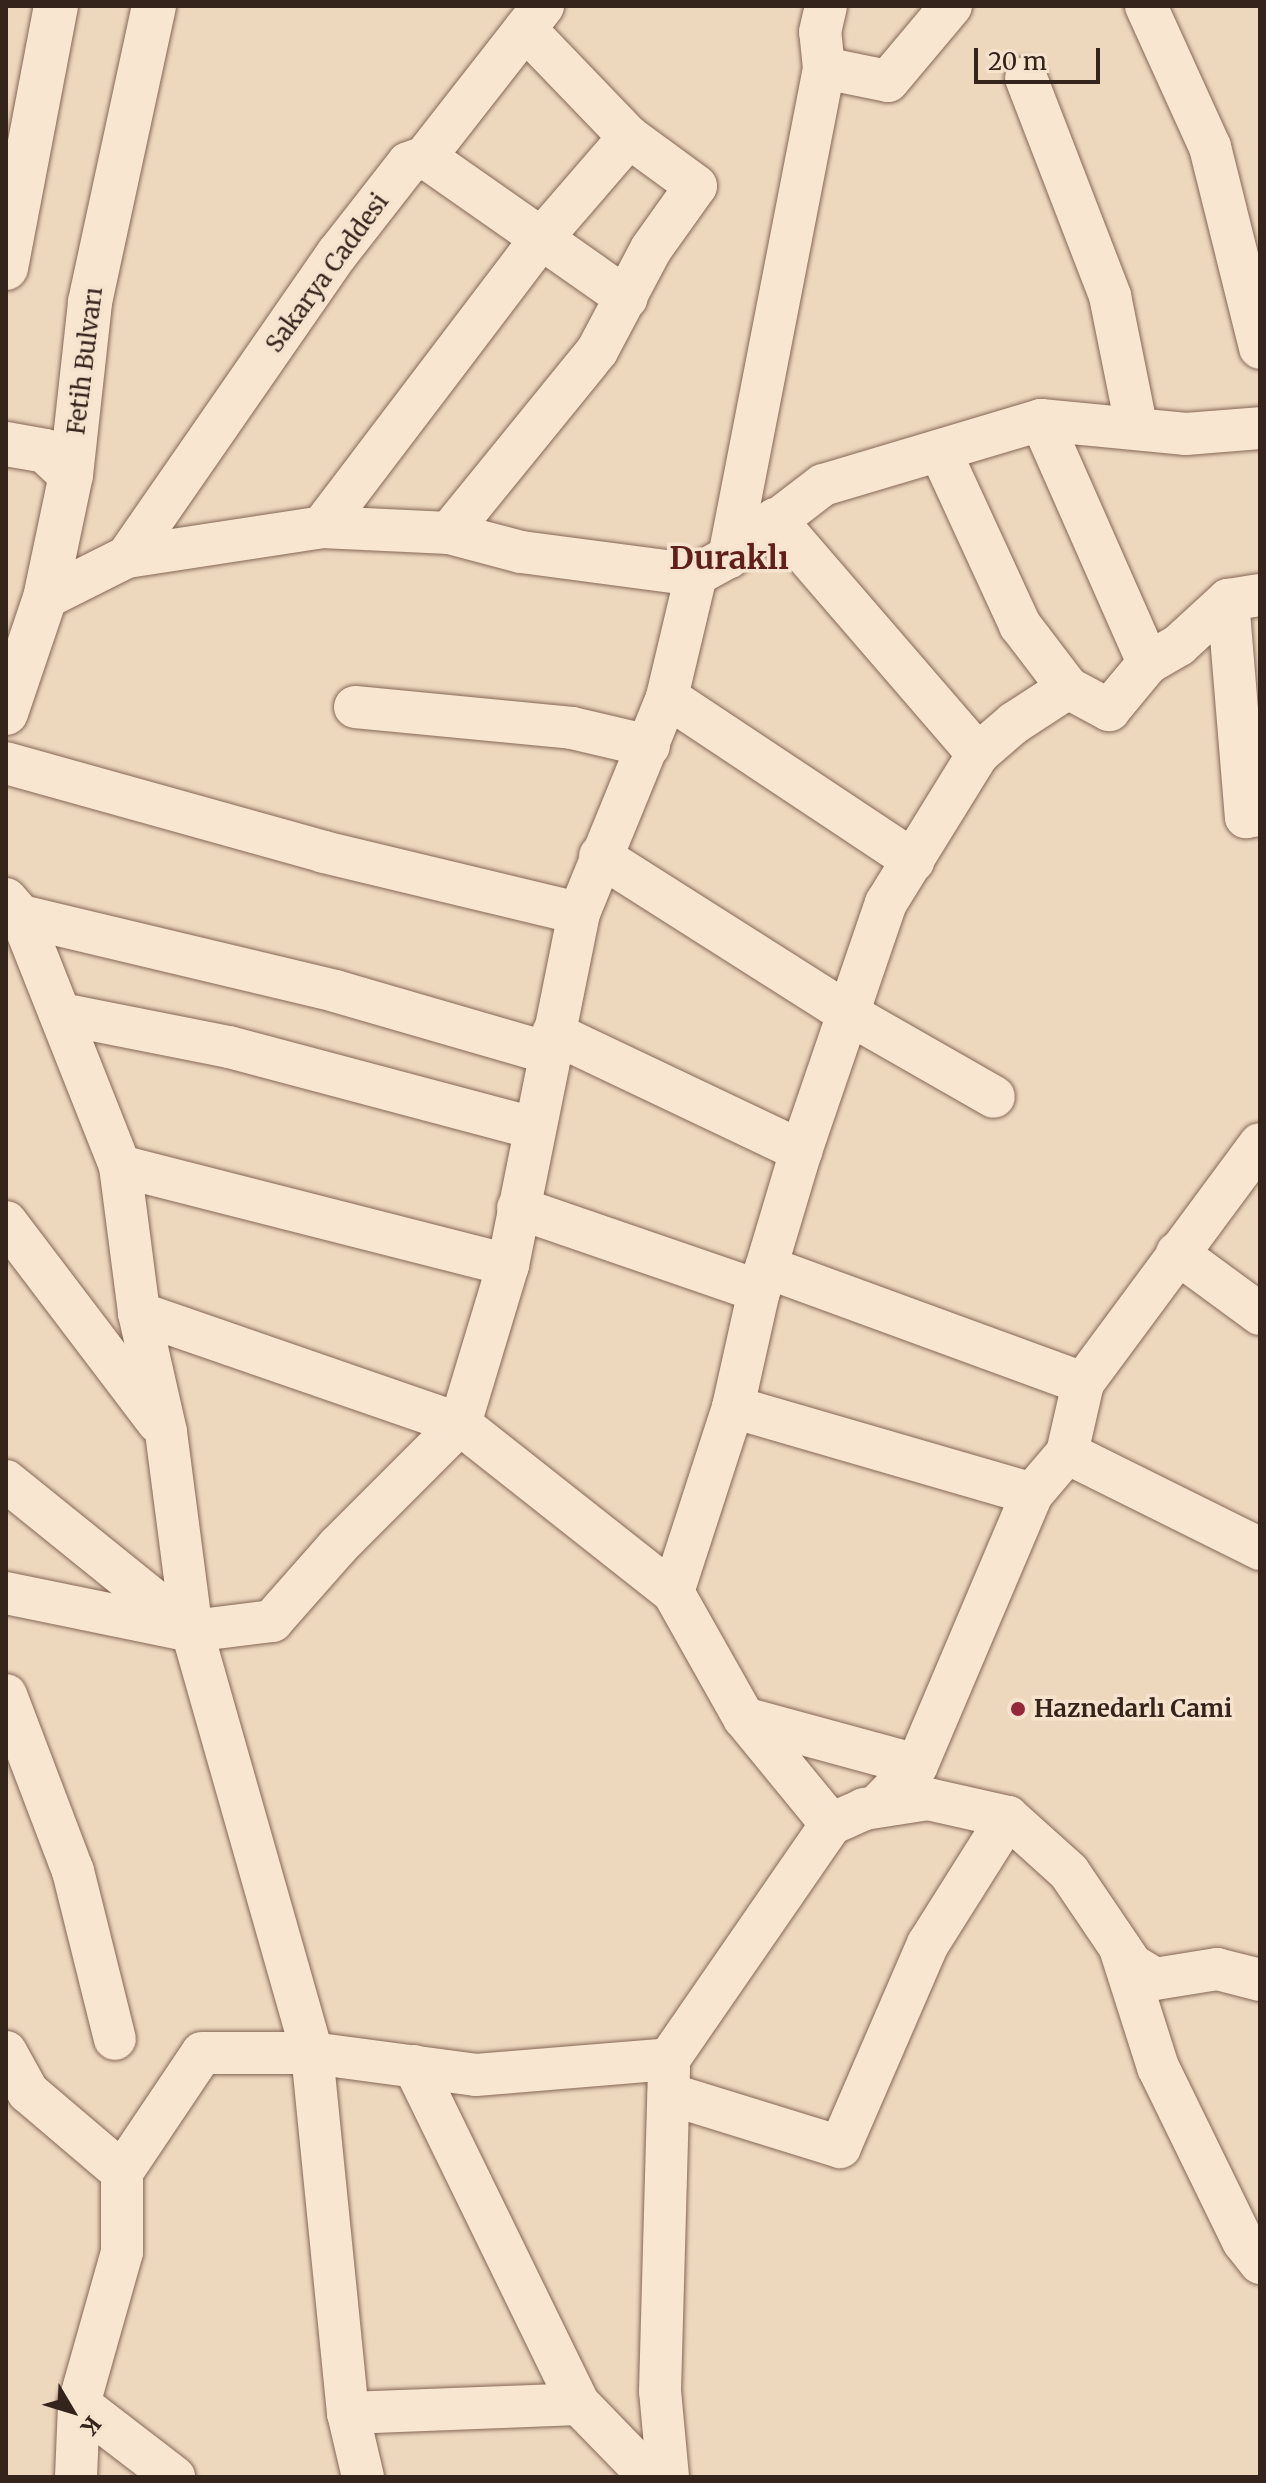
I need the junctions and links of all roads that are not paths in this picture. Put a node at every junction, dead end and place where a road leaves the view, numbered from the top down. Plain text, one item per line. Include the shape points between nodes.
1 (56, 6) edge
2 (154, 6) edge
3 (826, 6) edge
4 (951, 6) edge
5 (1146, 6) edge
6 (527, 16) edge
7 (824, 68) junction
8 (1026, 78) dead end
9 (629, 137) junction
10 (425, 157) junction
11 (541, 239) junction
12 (6, 268) edge
13 (626, 298) junction
14 (1260, 348) edge
15 (1041, 420) junction
16 (1136, 425) junction
17 (1260, 428) edge
18 (6, 444) edge
19 (940, 451) junction
20 (71, 475) junction
21 (775, 519) junction
22 (322, 527) junction
23 (449, 533) junction
24 (127, 557) junction
25 (713, 566) junction
26 (1244, 597) edge
27 (45, 598) junction
28 (1148, 663) junction
29 (1068, 688) junction
30 (667, 697) junction
31 (355, 707) dead end
32 (6, 713) edge
33 (649, 746) junction
34 (978, 754) junction
35 (6, 763) edge
36 (1260, 815) edge
37 (600, 856) junction
38 (914, 861) junction
39 (14, 908) edge
40 (579, 913) junction
41 (847, 1013) junction
42 (62, 1014) junction
43 (550, 1043) junction
44 (994, 1097) dead end
45 (533, 1128) junction
46 (1260, 1144) edge
47 (801, 1151) junction
48 (120, 1166) junction
49 (518, 1208) junction
50 (6, 1222) edge
51 (1177, 1253) junction
52 (508, 1265) junction
53 (762, 1279) junction
54 (139, 1313) junction
55 (1260, 1314) edge
56 (1083, 1383) junction
57 (733, 1407) junction
58 (460, 1424) junction
59 (166, 1432) junction
60 (1067, 1453) junction
61 (6, 1481) edge
62 (1032, 1494) junction
63 (1260, 1549) edge
64 (673, 1592) junction
65 (6, 1593) edge
66 (192, 1631) junction
67 (6, 1695) edge
68 (744, 1718) junction
69 (917, 1765) junction
70 (877, 1806) junction
71 (1008, 1817) junction
72 (831, 1824) junction
73 (1118, 1943) junction
74 (1260, 1980) edge
75 (115, 2039) dead end
76 (6, 2052) edge
77 (312, 2053) junction
78 (414, 2066) junction
79 (669, 2076) junction
80 (122, 2172) junction
81 (1260, 2263) edge
82 (79, 2404) junction
83 (579, 2404) junction
84 (348, 2413) junction
85 (76, 2477) edge
86 (174, 2477) edge
87 (363, 2477) edge
88 (650, 2477) edge
89 (668, 2477) edge

1 - 12 main road
2 - 20 main road, Fetih Bulvarı via 90,302
3 - 7 street via 820,32
4 - 7 street via 888,81
5 - 14 street via 1210,147
6 - 9 street
6 - 10 street, Sakarya Caddesi
7 - 25 street
8 - 16 street via 1110,296
9 - 11 street
9 - 13 street via 696,186 651,249
10 - 11 street
10 - 24 street, Sakarya Caddesi via 408,163 337,254
11 - 13 street
11 - 22 street
13 - 23 street via 597,351
15 - 16 street
15 - 19 street
15 - 28 street
16 - 17 street via 1186,434
18 - 20 main road via 45,451
19 - 21 street via 823,485
19 - 29 street via 1020,625
20 - 27 main road, Fetih Bulvarı
21 - 25 street
21 - 34 street
22 - 23 street
22 - 24 street
23 - 25 street via 521,552
24 - 27 street
25 - 30 street
26 - 28 street
26 - 36 street via 1246,817
27 - 32 main road, Fetih Bulvarı
28 - 29 street via 1109,710
29 - 34 street
30 - 33 street
30 - 38 street
31 - 33 street via 572,728
33 - 37 street
34 - 38 street
35 - 40 street via 324,852
37 - 40 street
37 - 41 street
38 - 41 street via 886,903
39 - 42 street
39 - 43 street
40 - 43 street
41 - 44 street
41 - 47 street
42 - 45 street via 229,1047
42 - 48 street
43 - 45 street
43 - 47 street
45 - 49 street
46 - 51 street
47 - 53 street
48 - 52 street
48 - 54 street
49 - 52 street
49 - 53 street
50 - 59 street
51 - 55 street
51 - 56 street
52 - 58 street
53 - 56 street
53 - 57 street
54 - 58 street
54 - 59 street
56 - 60 street
57 - 62 street
57 - 64 street
58 - 64 street
58 - 66 street via 272,1621
59 - 66 street
60 - 62 street
60 - 63 street
61 - 66 street
62 - 69 street
64 - 68 street
65 - 66 street
66 - 77 street
67 - 75 street via 73,1871
68 - 69 street
68 - 72 street
69 - 70 street
70 - 71 street via 928,1799
70 - 72 street
71 - 73 street via 1069,1872
71 - 79 street via 928,1944 840,2147
72 - 79 street
73 - 74 street via 1132,1965 1155,1979 1217,1969
73 - 81 street via 1158,2067 1243,2241
76 - 80 street via 28,2092
77 - 78 street
77 - 80 street via 202,2053
77 - 84 street
78 - 79 street via 476,2075
78 - 83 street
79 - 89 street via 660,2391
80 - 82 street via 122,2252
82 - 85 street
82 - 86 street
83 - 84 street
83 - 88 street
84 - 87 street

